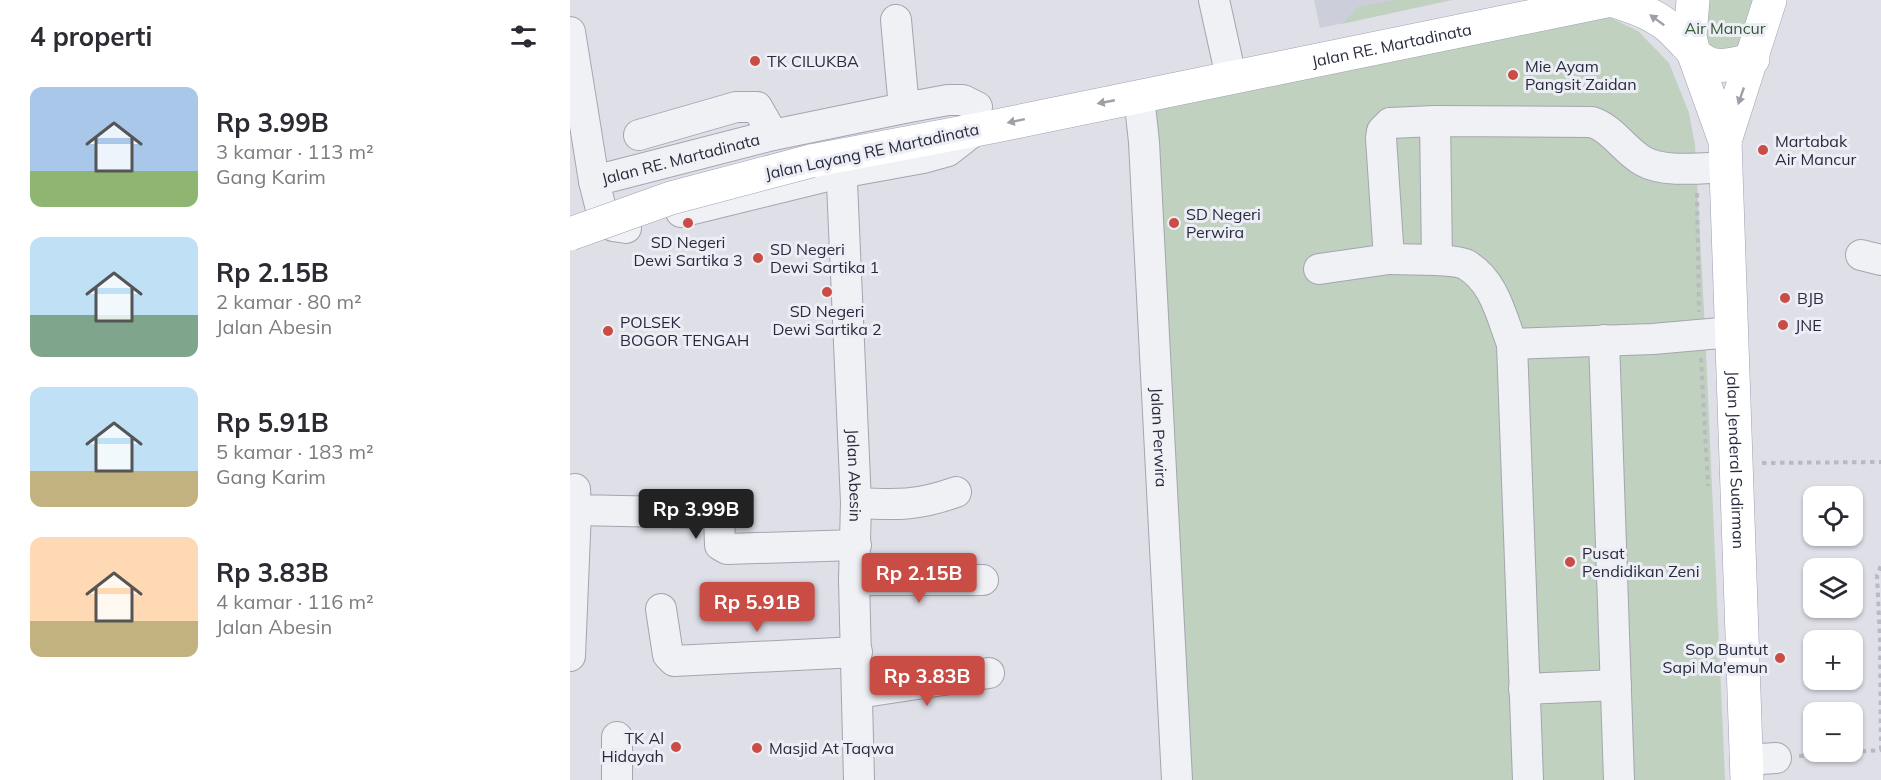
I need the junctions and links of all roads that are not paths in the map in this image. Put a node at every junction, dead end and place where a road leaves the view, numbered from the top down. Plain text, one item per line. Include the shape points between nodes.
1 (1214, 0) edge
2 (1522, 0) edge
3 (1693, 0) edge
4 (1770, 0) edge
5 (896, 20) dead end
6 (570, 32) edge
7 (1694, 55) junction
8 (1753, 59) junction
9 (1228, 67) junction
10 (1138, 85) junction
11 (1070, 98) joint
12 (904, 108) junction
13 (976, 118) junction
14 (1435, 121) junction
15 (639, 135) dead end
16 (773, 135) junction
17 (1716, 158) junction
18 (819, 159) junction
19 (594, 181) junction
20 (570, 215) edge
21 (570, 234) edge
22 (1389, 259) junction
23 (1437, 260) junction
24 (1319, 269) dead end
25 (1732, 332) junction
26 (1604, 340) junction
27 (1512, 344) junction
28 (956, 492) dead end
29 (856, 503) junction
30 (856, 545) junction
31 (854, 580) junction
32 (983, 580) dead end
33 (661, 609) dead end
34 (857, 652) junction
35 (570, 656) edge
36 (989, 673) dead end
37 (1616, 685) junction
38 (1524, 689) junction
39 (858, 693) junction
40 (617, 737) dead end
41 (1765, 764) edge
42 (617, 780) edge
43 (859, 780) edge
44 (1177, 780) edge
45 (1528, 780) edge
46 (1619, 780) edge

1 - 9 street
2 - 9 main road, Jalan RE. Martadinata
3 - 7 main road via 1690,36
4 - 8 main road
5 - 12 street
6 - 19 street
7 - 8 main road via 1714,66
7 -> 9 main road, Jalan RE. Martadinata via 1669,28 1647,12 1611,0
7 - 17 main road
8 -> 17 main road
9 - 10 main road, Jalan RE. Martadinata
10 - 11 main road, Jalan RE. Martadinata
10 - 44 street, Jalan Perwira
11 - 13 main road, Jalan Layang RE Martadinata
12 - 13 street, Jalan RE. Martadinata via 963,100
12 - 16 street, Jalan RE. Martadinata
13 - 18 main road, Jalan Layang RE Martadinata
13 - 18 street, Jalan RE. Martadinata via 948,151 923,158
14 - 17 street via 1592,122 1602,125 1642,161 1656,167
14 - 22 street via 1390,123 1382,131
14 - 23 street
15 - 16 street via 736,107 757,107
16 - 19 street, Jalan RE. Martadinata
17 - 25 main road, Jalan Jenderal Sudirman
18 - 19 street, Jalan RE. Martadinata via 624,228 604,221
18 - 20 main road, Jalan Layang RE Martadinata via 667,177
18 - 21 main road, Jalan Layang RE Martadinata, bridge via 671,198
18 - 29 street, Jalan Abesin via 843,195
22 - 23 street
22 - 24 street
23 - 27 street via 1463,263 1480,275 1493,293
25 - 26 street
25 - 41 main road, Jalan Jenderal Sudirman via 1736,464
26 - 27 street
26 - 37 street
27 - 38 street
28 - 29 street via 909,505
29 - 30 street, Jalan Abesin
30 - 31 street, Jalan Abesin
30 - 35 street via 727,549 720,545 719,518 714,513 576,500
31 - 32 street
31 - 34 street, Jalan Abesin
33 - 34 street via 668,655 674,661
34 - 39 street, Jalan Abesin
36 - 39 street
37 - 38 street
37 - 46 street
38 - 45 street
39 - 43 street, Jalan Abesin
40 - 42 street

